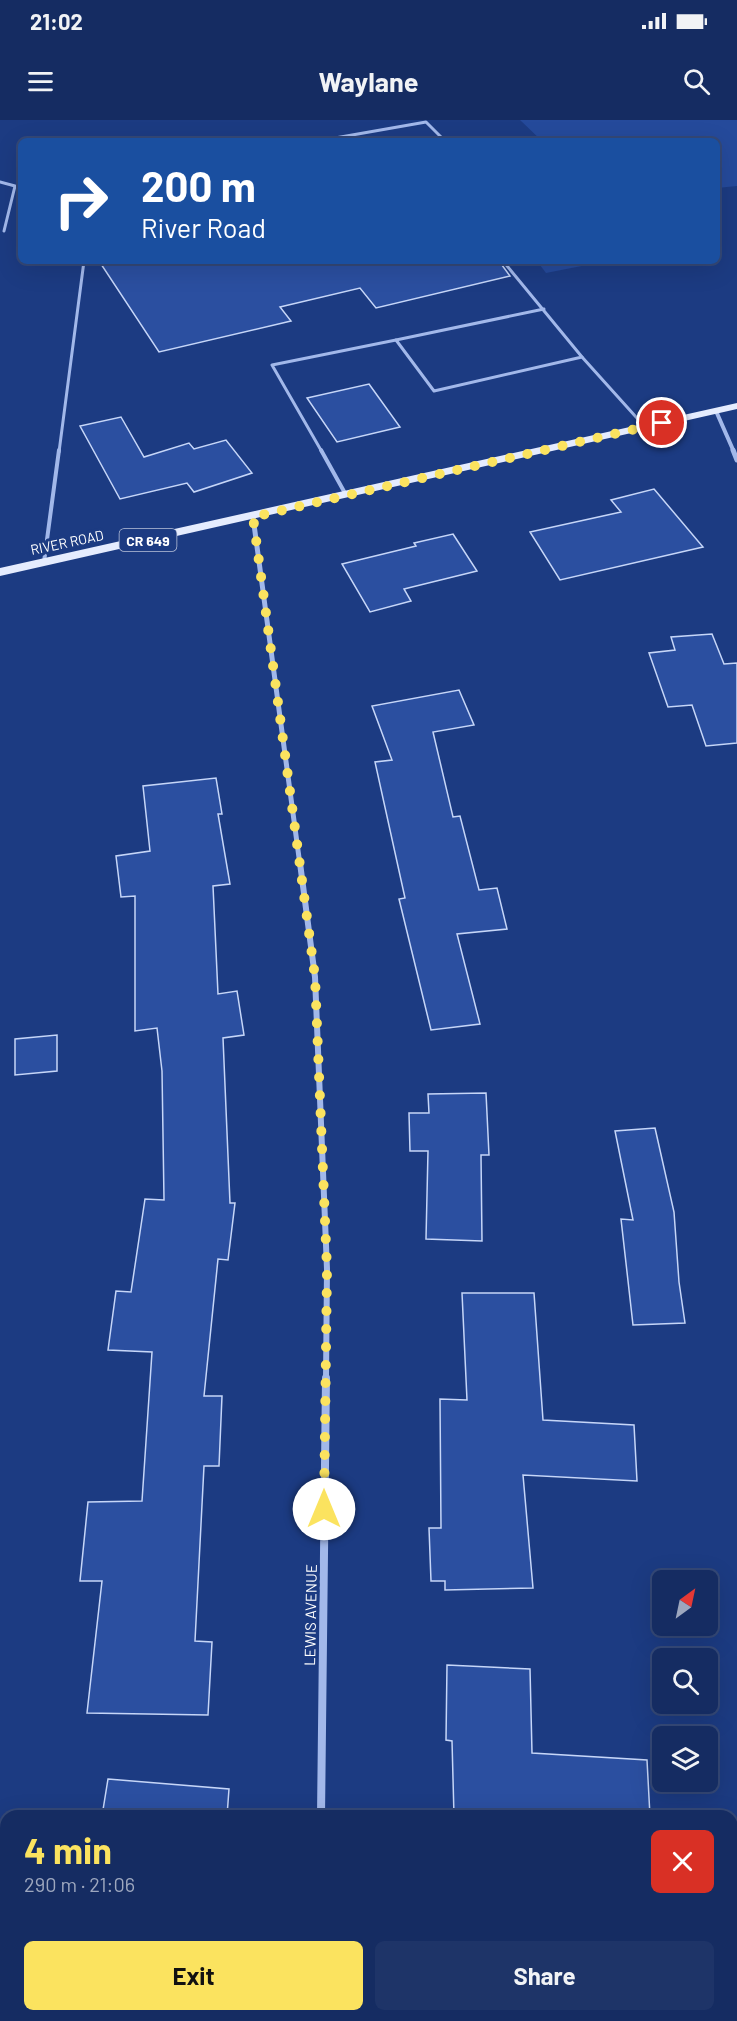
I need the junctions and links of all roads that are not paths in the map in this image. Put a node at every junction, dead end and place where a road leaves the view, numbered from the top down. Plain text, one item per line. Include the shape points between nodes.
1 (335, 138) edge
2 (442, 138) edge
3 (0, 182) edge
4 (4, 231) dead end
5 (84, 264) edge
6 (506, 264) edge
7 (544, 309) junction
8 (396, 340) junction
9 (582, 357) junction
10 (737, 406) edge
11 (716, 411) junction
12 (645, 427) junction
13 (737, 460) edge
14 (346, 495) junction
15 (253, 517) junction
16 (44, 563) junction
17 (0, 572) edge
18 (321, 1810) edge

1 - 2 lane via 426,122
3 - 4 lane via 15,186
5 - 16 lane
6 - 7 lane
7 - 8 lane
7 - 9 lane
8 - 9 lane via 434,391
8 - 14 lane via 272,365
9 - 12 lane
10 - 11 main road, RIVER ROAD / CR 649
11 - 12 main road, RIVER ROAD / CR 649
11 - 13 street
12 - 14 main road, RIVER ROAD / CR 649
14 - 15 main road, RIVER ROAD / CR 649
15 - 16 main road, RIVER ROAD / CR 649
15 - 18 street, LEWIS AVENUE via 315,977 327,1269
16 - 17 main road, RIVER ROAD / CR 649

